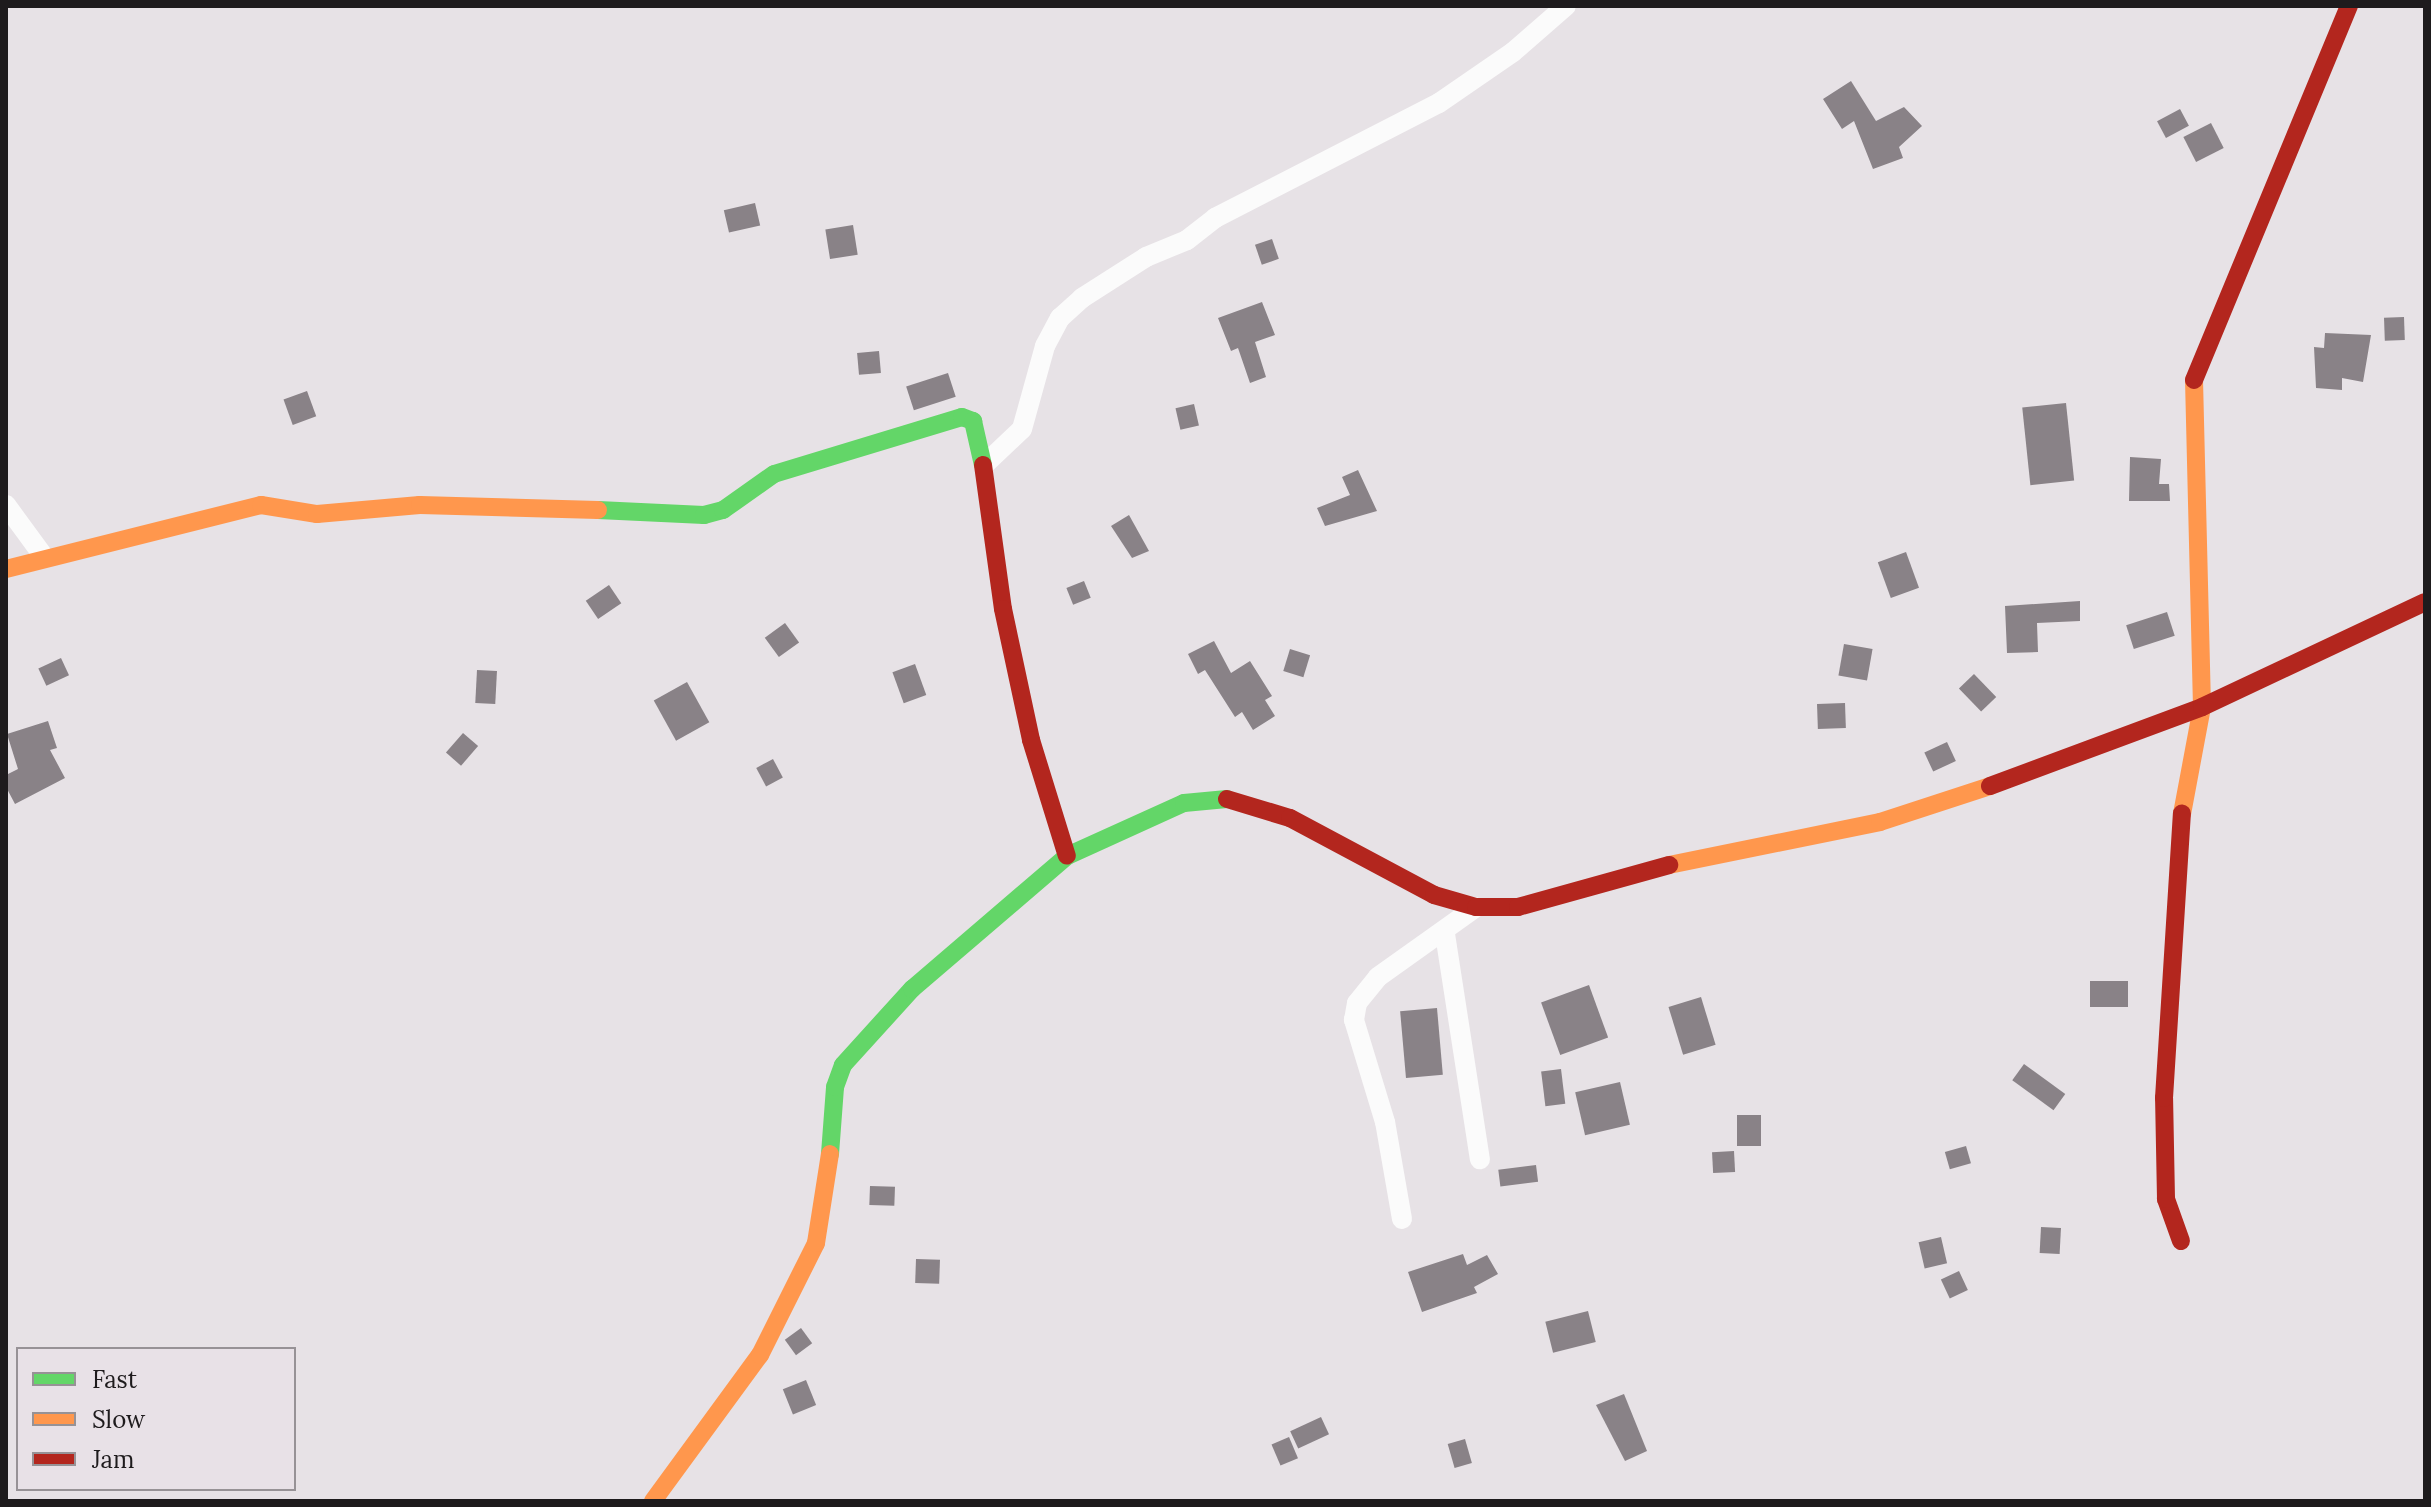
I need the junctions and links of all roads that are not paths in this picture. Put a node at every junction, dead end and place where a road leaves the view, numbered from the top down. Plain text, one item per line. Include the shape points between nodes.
1 (1566, 6) edge
2 (2349, 6) edge
3 (984, 465) junction
4 (6, 505) edge
5 (44, 557) junction
6 (6, 569) edge
7 (2425, 602) edge
8 (2202, 707) junction
9 (1067, 856) junction
10 (1476, 907) junction
11 (1445, 934) junction
12 (1480, 1159) dead end
13 (1402, 1219) dead end
14 (2181, 1241) dead end
15 (653, 1501) edge

1 - 3 street via 1513,52 1439,103 1215,218 1187,240 1146,257 1082,298 1060,318 1045,346 1022,429
2 - 8 street via 2194,376
3 - 5 street via 973,421 948,419 774,474 723,510 704,515 508,505 420,505 317,514 261,505
3 - 9 street via 1003,609 1031,740
4 - 5 street
5 - 6 street
7 - 8 street
8 - 10 street via 2059,764 1880,822 1659,867 1569,897 1518,907
8 - 14 street via 2183,805 2164,1098 2166,1199
9 - 10 street via 1184,803 1219,797 1290,818 1387,874
9 - 15 street via 912,989 843,1065 835,1087 828,1190 816,1243 760,1355
10 - 11 street
11 - 12 street
11 - 13 street via 1378,977 1364,990 1356,1012 1385,1122

